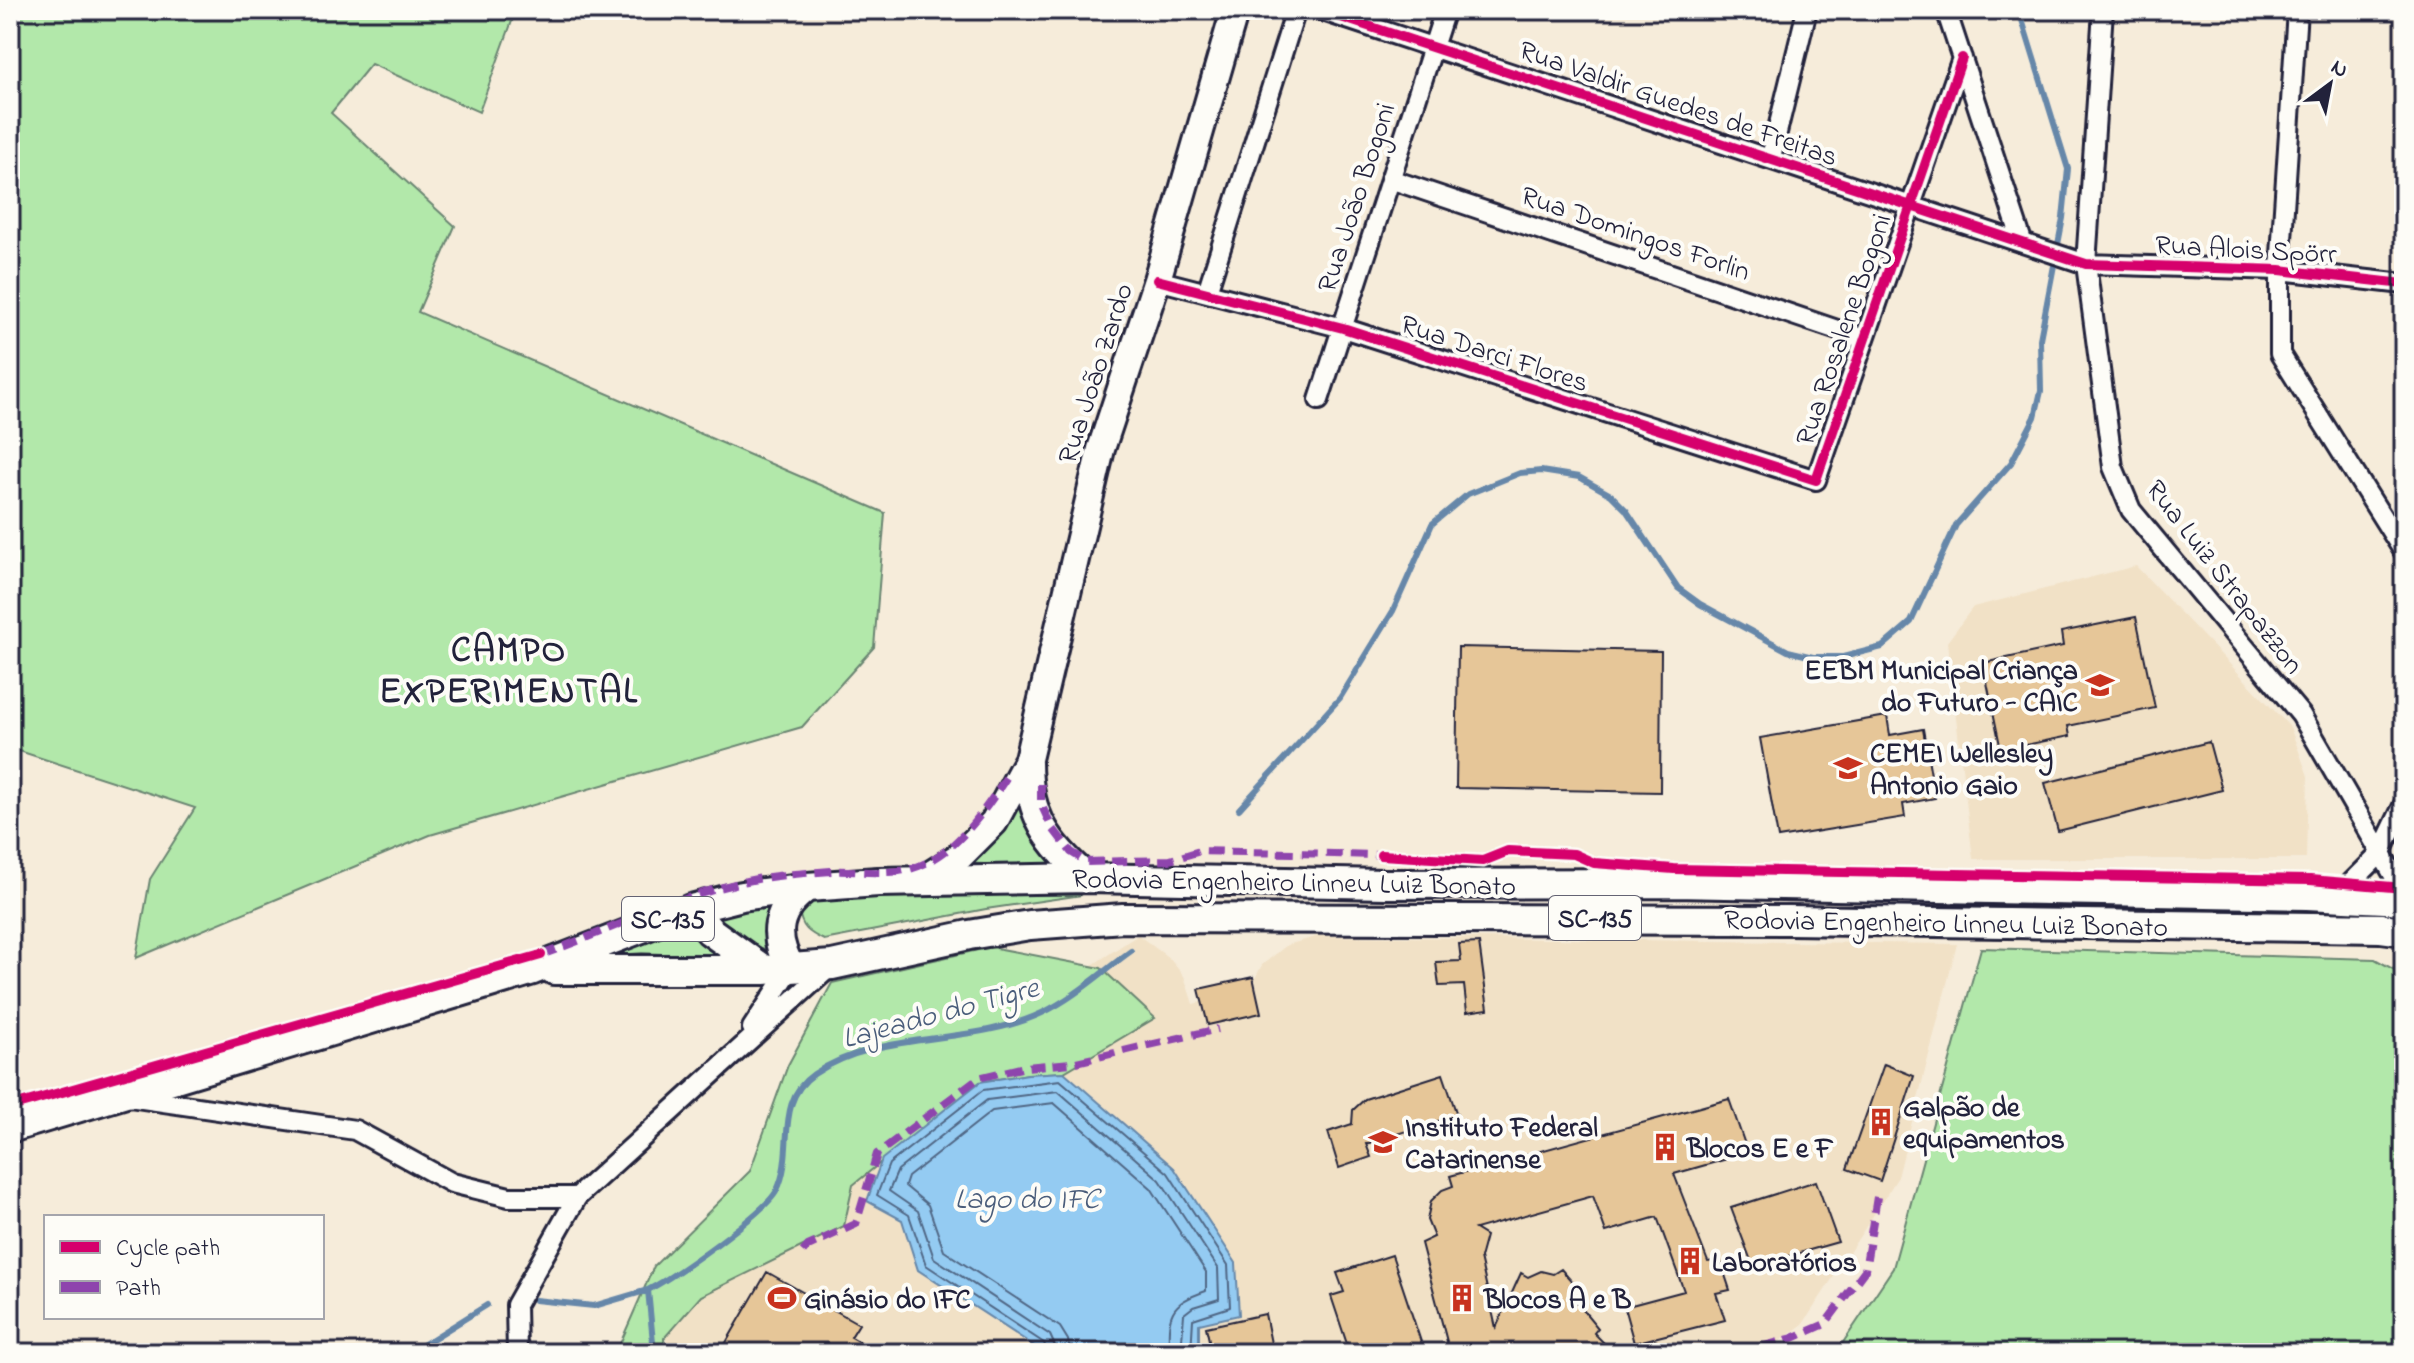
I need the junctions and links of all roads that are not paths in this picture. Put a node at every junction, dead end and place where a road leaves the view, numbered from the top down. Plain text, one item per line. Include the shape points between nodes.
1 (1235, 10) edge
2 (1296, 10) edge
3 (1320, 10) edge
4 (1445, 10) edge
5 (1807, 10) edge
6 (1946, 10) edge
7 (2103, 10) edge
8 (2297, 10) edge
9 (1434, 45) junction
10 (1962, 58) junction
11 (1771, 157) junction
12 (1390, 179) junction
13 (1909, 206) junction
14 (2028, 244) junction
15 (2077, 262) junction
16 (2280, 270) junction
17 (1157, 280) junction
18 (2404, 284) edge
19 (1207, 292) junction
20 (1343, 328) junction
21 (1864, 339) junction
22 (1319, 400) dead end
23 (1816, 480) joint
24 (2404, 552) edge
25 (1028, 759) junction
26 (2404, 804) edge
27 (2380, 854) junction
28 (1088, 878) junction
29 (919, 882) junction
30 (807, 887) junction
31 (2404, 893) edge
32 (2338, 896) junction
33 (2404, 900) edge
34 (691, 909) junction
35 (2404, 931) edge
36 (832, 965) junction
37 (777, 969) junction
38 (533, 970) junction
39 (737, 1050) junction
40 (122, 1096) junction
41 (10, 1128) edge
42 (577, 1197) junction
43 (517, 1353) edge

1 - 17 main road, Rua João Zardo
2 - 19 street
3 - 9 street, Rua Valdir Guedes de Freitas
4 - 9 street, Rua João Bogoni
5 - 11 street
6 - 10 street
7 - 15 street, Rua Luiz Strapazzon
8 - 16 street
9 - 11 street, Rua Valdir Guedes de Freitas
9 - 12 street, Rua João Bogoni
10 - 13 street, Rua Rosalene Bogoni
10 - 14 street
11 - 13 street, Rua Valdir Guedes de Freitas
12 - 20 street, Rua João Bogoni
12 - 21 street, Rua Domingos Forlin
13 - 14 street, Rua Valdir Guedes de Freitas
13 - 21 street, Rua Rosalene Bogoni
14 - 15 street, Rua Alois Spörr
15 - 16 street, Rua Alois Spörr
15 - 27 street, Rua Luiz Strapazzon via 2113,467 2131,510 2301,715
16 - 18 street, Rua Alois Spörr
16 - 24 street via 2280,354
17 - 19 street, Rua Darci Flores
17 - 25 main road, Rua João Zardo via 1101,449
19 - 20 street, Rua Darci Flores
20 - 22 street, Rua João Bogoni
20 - 23 street, Rua Darci Flores
21 - 23 street, Rua Rosalene Bogoni
25 - 28 main road, Rua João Zardo via 1038,819 1059,852
25 - 29 main road, Rua João Zardo via 994,822 960,856
26 - 27 street
27 - 31 street, Rua Luiz Strapazzon
27 - 32 street
28 - 29 main road, Rodovia Engenheiro Linneu Luiz Bonato / SC-135
28 - 32 main road, Rodovia Engenheiro Linneu Luiz Bonato / SC-135
29 - 30 main road, Rodovia Engenheiro Linneu Luiz Bonato / SC-135
30 - 34 main road, Rodovia Engenheiro Linneu Luiz Bonato / SC-135
30 - 37 main road via 786,906 777,933
32 - 33 main road, Rodovia Engenheiro Linneu Luiz Bonato / SC-135
34 - 37 main road via 710,931
34 - 38 main road, Rodovia Engenheiro Linneu Luiz Bonato / SC-135
35 - 36 main road, Rodovia Engenheiro Linneu Luiz Bonato / SC-135 via 1789,920 1123,918 1000,930
36 - 37 main road, Rodovia Engenheiro Linneu Luiz Bonato / SC-135
36 - 39 street
37 - 38 main road, Rodovia Engenheiro Linneu Luiz Bonato / SC-135
37 - 39 street
38 - 40 main road, Rodovia Engenheiro Linneu Luiz Bonato / SC-135
39 - 42 street
40 - 41 main road, Rodovia Engenheiro Linneu Luiz Bonato / SC-135
40 - 42 street via 355,1130 452,1183 509,1197
42 - 43 street via 516,1305

